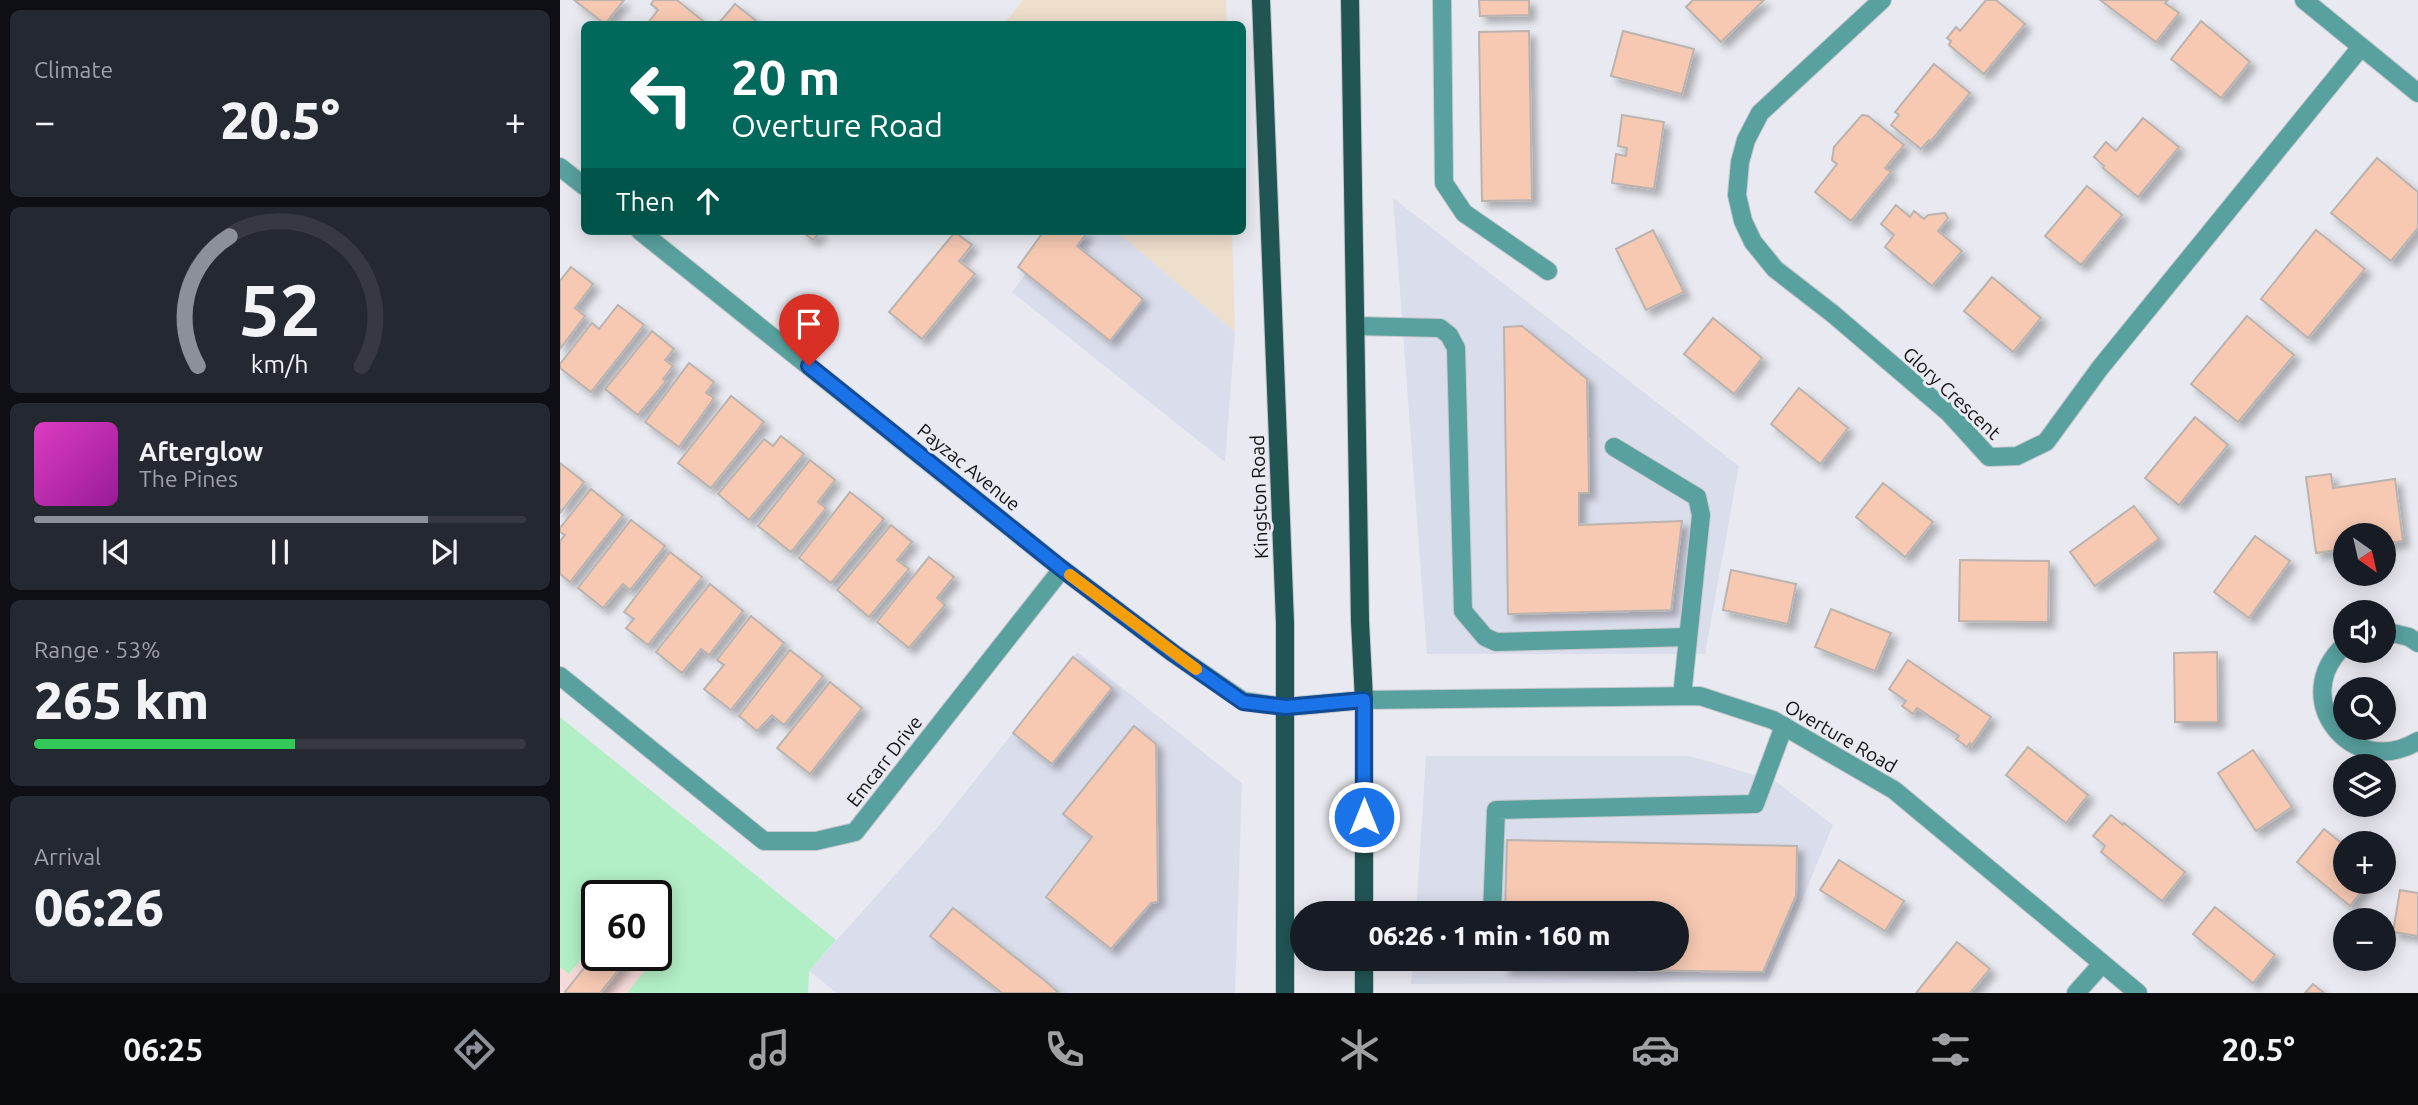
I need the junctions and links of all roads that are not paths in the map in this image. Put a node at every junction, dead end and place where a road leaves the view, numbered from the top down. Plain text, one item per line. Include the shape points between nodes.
1 (1261, 0) edge
2 (1350, 0) edge
3 (1443, 0) edge
4 (1882, 0) edge
5 (2304, 0) edge
6 (2361, 47) junction
7 (2418, 93) edge
8 (560, 167) edge
9 (581, 184) edge
10 (645, 235) edge
11 (1548, 271) dead end
12 (1356, 326) junction
13 (1614, 447) dead end
14 (1062, 569) junction
15 (2396, 634) edge
16 (1688, 637) junction
17 (2418, 643) edge
18 (2333, 658) edge
19 (560, 676) edge
20 (1682, 696) junction
21 (1364, 700) junction
22 (1286, 707) junction
23 (1784, 726) junction
24 (2418, 741) edge
25 (1364, 901) edge
26 (1492, 901) edge
27 (2102, 964) junction
28 (1364, 971) edge
29 (1285, 993) edge
30 (1364, 993) edge
31 (2076, 993) edge
32 (2138, 993) edge

1 - 22 main road, Kingston Road
2 - 12 main road
3 - 11 street via 1444,183 1464,212
4 - 6 street, Glory Crescent via 1760,113 1746,140 1737,195 1754,242 1775,269 1949,413 1989,457 2017,456 2046,442 2100,368
5 - 6 street
6 - 7 street
8 - 9 street
10 - 14 street, Payzac Avenue
12 - 16 street via 1440,328 1456,348 1463,611 1485,637 1496,642
12 - 21 main road
13 - 16 street via 1697,498 1701,515
14 - 19 street, Emcarr Drive via 855,832 816,841 764,841
14 - 22 street, Payzac Avenue via 1243,702
15 - 17 street
16 - 20 street
18 - 24 street via 2322,690 2333,728 2366,751 2386,753
20 - 21 street, Overture Road
20 - 23 street, Overture Road via 1700,696
21 - 22 street, Overture Road
21 - 25 main road
22 - 29 main road, Kingston Road
23 - 26 street via 1755,804 1496,810
23 - 27 street, Overture Road via 1894,790
27 - 31 street
27 - 32 street, Overture Road
28 - 30 main road

